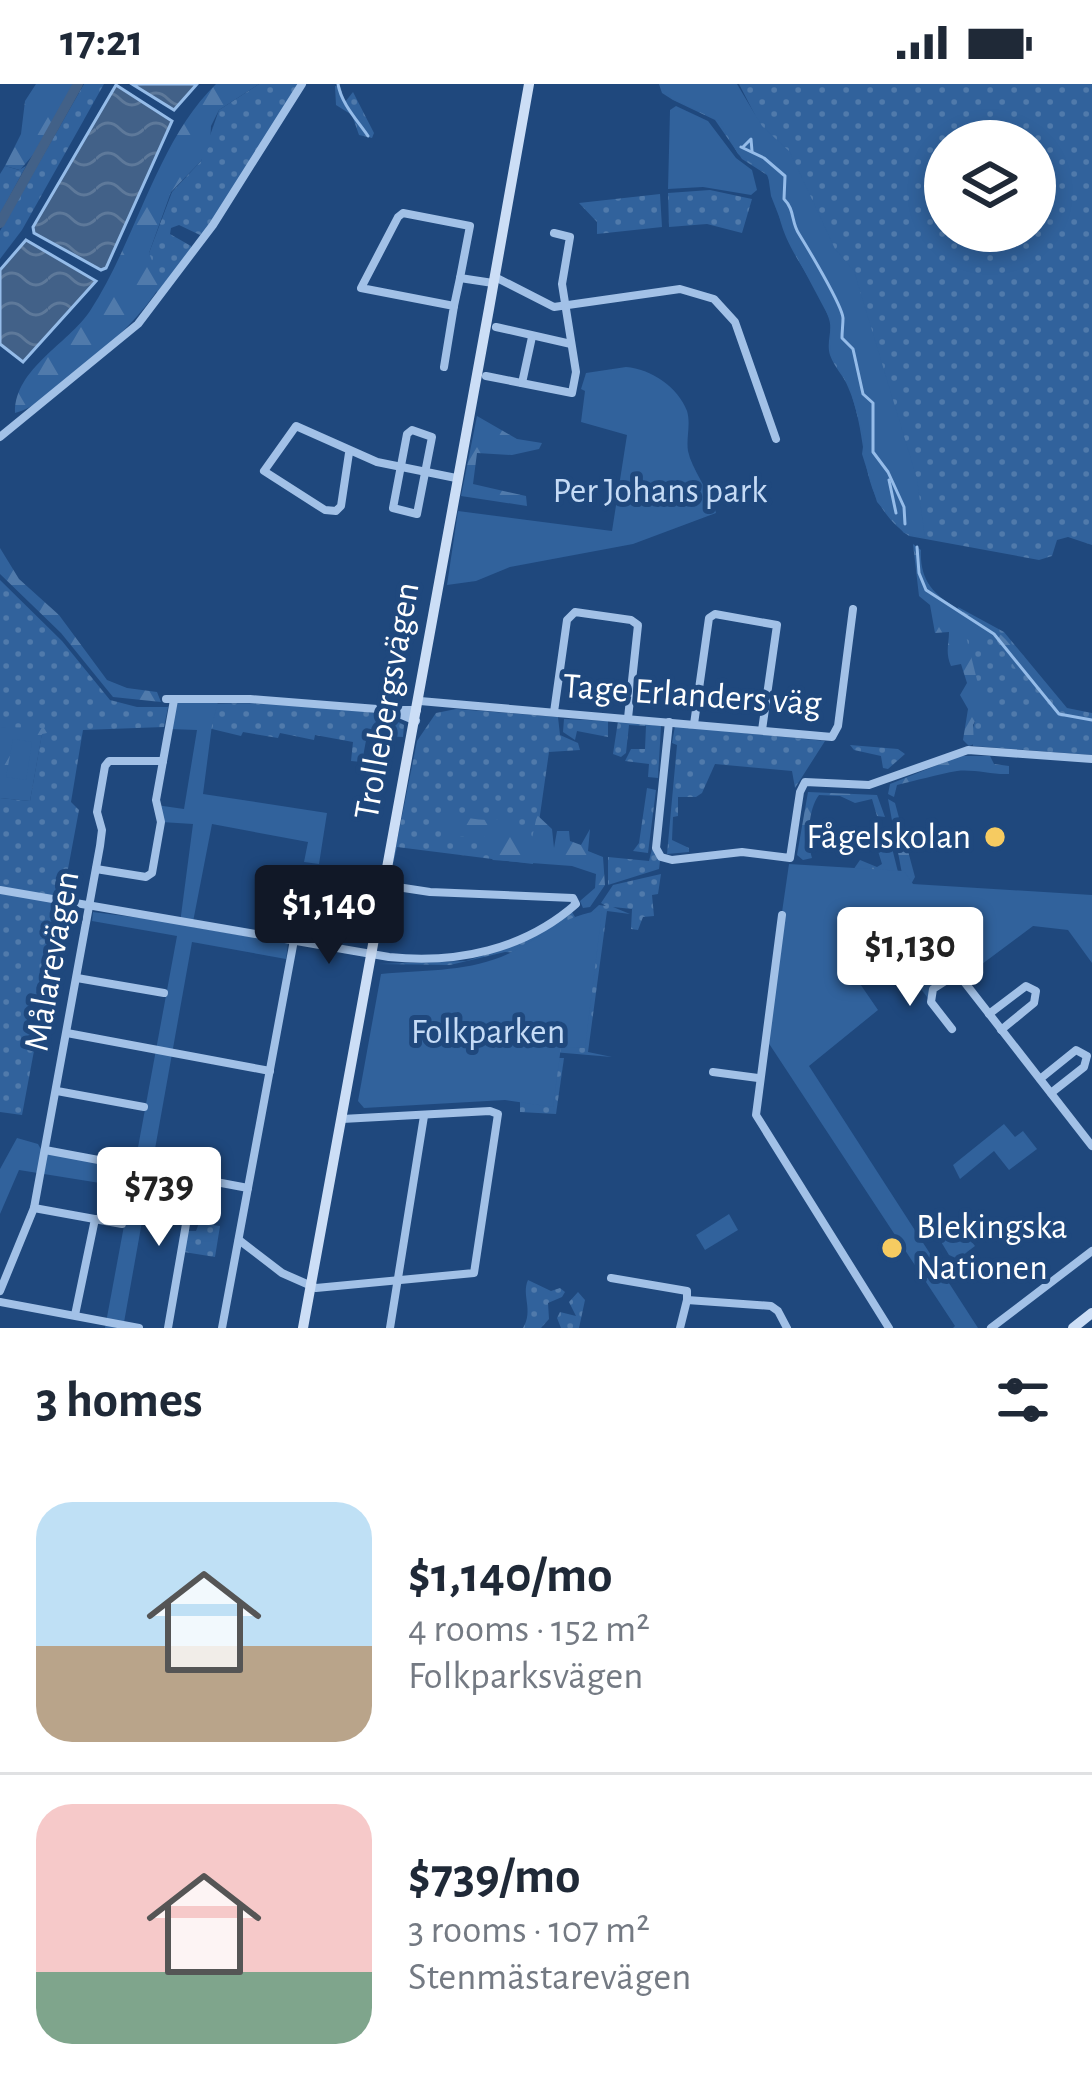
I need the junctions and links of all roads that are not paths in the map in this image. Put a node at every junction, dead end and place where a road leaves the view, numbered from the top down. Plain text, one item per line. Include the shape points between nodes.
1 (302, 84) edge
2 (529, 84) edge
3 (554, 233) dead end
4 (460, 278) junction
5 (493, 284) junction
6 (454, 306) junction
7 (566, 307) junction
8 (496, 327) dead end
9 (532, 337) junction
10 (571, 344) junction
11 (444, 368) dead end
12 (486, 376) dead end
13 (522, 383) junction
14 (0, 437) edge
15 (776, 439) dead end
16 (349, 453) junction
17 (400, 468) junction
18 (425, 472) junction
19 (456, 478) junction
20 (854, 609) dead end
21 (418, 710) junction
22 (554, 712) junction
23 (628, 718) junction
24 (669, 722) junction
25 (694, 724) junction
26 (762, 730) junction
27 (1092, 759) edge
28 (163, 761) junction
29 (96, 869) junction
30 (384, 885) junction
31 (0, 890) edge
32 (89, 905) junction
33 (782, 915) dead end
34 (294, 940) junction
35 (371, 953) junction
36 (76, 978) junction
37 (164, 993) dead end
38 (989, 1014) junction
39 (952, 1029) dead end
40 (1001, 1030) junction
41 (67, 1033) junction
42 (270, 1071) junction
43 (713, 1072) dead end
44 (758, 1078) junction
45 (1040, 1079) junction
46 (57, 1091) junction
47 (1051, 1094) junction
48 (144, 1107) dead end
49 (424, 1116) junction
50 (342, 1119) junction
51 (1091, 1144) edge
52 (45, 1150) junction
53 (194, 1178) junction
54 (248, 1188) junction
55 (34, 1208) junction
56 (94, 1219) junction
57 (122, 1224) dead end
58 (239, 1240) junction
59 (1092, 1251) edge
60 (611, 1278) dead end
61 (398, 1280) junction
62 (311, 1287) junction
63 (0, 1291) edge
64 (687, 1300) junction
65 (0, 1302) edge
66 (1092, 1313) edge
67 (75, 1315) junction
68 (139, 1328) edge
69 (168, 1328) edge
70 (222, 1328) edge
71 (304, 1328) edge
72 (390, 1328) edge
73 (680, 1328) edge
74 (787, 1328) edge
75 (889, 1328) edge
76 (991, 1328) edge
77 (1073, 1328) edge

1 - 14 street via 213,225 138,324
2 - 5 street, Trollebergsvägen
3 - 7 street via 570,237
4 - 5 street
4 - 6 street
4 - 6 street via 470,226 403,213 362,286
5 - 7 street
5 - 19 street, Trollebergsvägen
6 - 11 street
7 - 10 street
7 - 15 street via 680,289 714,299 735,322
8 - 9 street
9 - 10 street
9 - 13 street
10 - 13 street via 572,394
12 - 13 street
16 - 16 street via 296,426 264,471 336,511
16 - 17 street
17 - 18 street
17 - 18 street via 415,430 432,437
17 - 18 street via 397,511 418,514
18 - 19 street
19 - 21 street, Trollebergsvägen
20 - 26 street, Tage Erlanders väg via 835,735
21 - 22 street, Tage Erlanders väg
21 - 28 street, Tage Erlanders väg via 170,699
21 - 30 street, Trollebergsvägen
22 - 23 street, Tage Erlanders väg
22 - 23 street via 566,620 575,612 638,625
23 - 24 street, Tage Erlanders väg
24 - 25 street, Tage Erlanders väg
24 - 27 street via 656,844 664,859 742,852 790,858 805,782 869,784 968,750
25 - 26 street, Tage Erlanders väg
25 - 26 street via 715,614 777,625
28 - 29 street, Målarevägen via 105,766
28 - 29 street via 152,873
29 - 32 street, Målarevägen
30 - 35 street, Trollebergsvägen
30 - 35 street via 576,902 474,956 433,961
31 - 32 street
32 - 34 street
32 - 36 street, Målarevägen
33 - 44 street
34 - 35 street
34 - 42 street
35 - 50 street, Trollebergsvägen
36 - 37 street
36 - 41 street, Målarevägen
38 - 39 street via 958,976 937,985 931,1002
38 - 40 street
38 - 40 street via 1026,986 1036,992
40 - 45 street
41 - 42 street
41 - 46 street, Målarevägen
42 - 54 street
43 - 44 street
44 - 75 street via 761,1127
45 - 47 street
45 - 47 street via 1076,1051 1087,1056
46 - 48 street
46 - 52 street, Målarevägen
47 - 51 street
49 - 50 street
49 - 61 street
49 - 61 street via 498,1114 479,1262 469,1275
50 - 62 street, Trollebergsvägen
52 - 53 street
52 - 55 street, Målarevägen
53 - 54 street
53 - 69 street
54 - 58 street
55 - 56 street
55 - 63 street, Målarevägen
56 - 57 street
56 - 67 street
58 - 62 street
58 - 70 street
59 - 76 street
60 - 64 street via 687,1291
61 - 62 street
61 - 72 street
62 - 71 street, Trollebergsvägen
64 - 73 street
64 - 74 street via 771,1306
65 - 67 street
66 - 77 street
67 - 68 street

